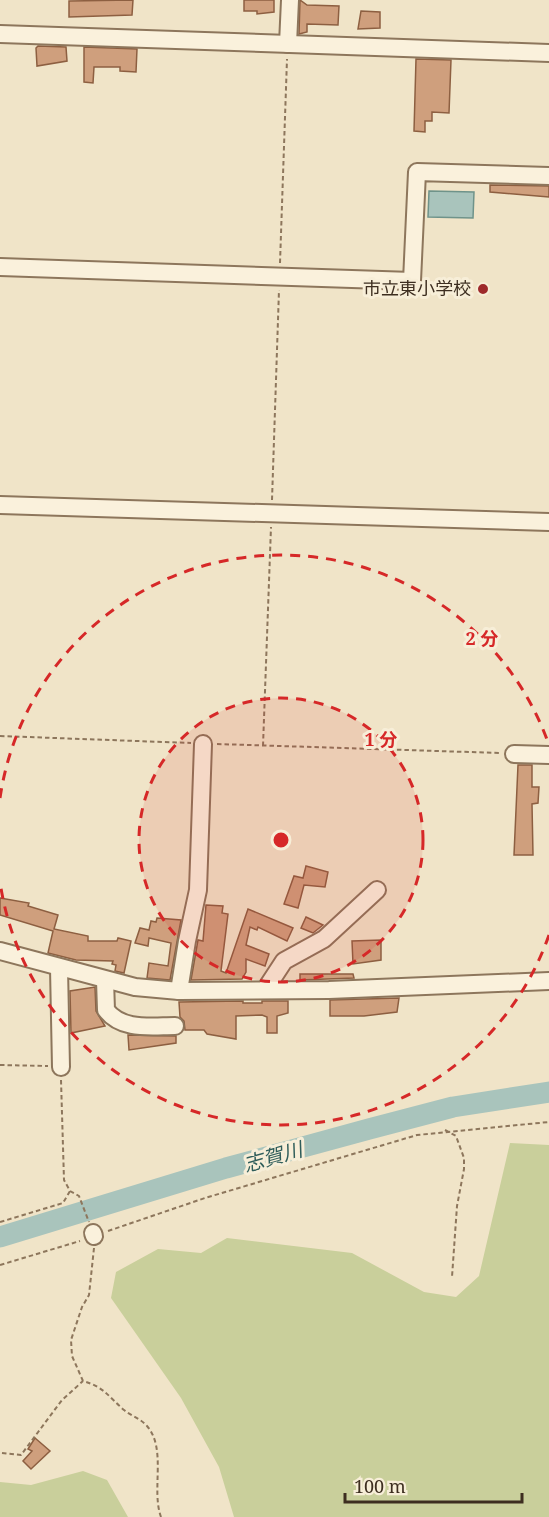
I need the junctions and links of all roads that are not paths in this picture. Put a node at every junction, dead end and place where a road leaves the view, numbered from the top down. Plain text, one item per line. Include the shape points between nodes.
1 (290, 0) edge
2 (0, 34) edge
3 (288, 44) junction
4 (549, 52) edge
5 (549, 176) edge
6 (0, 267) edge
7 (0, 505) edge
8 (549, 522) edge
9 (202, 744) road end
10 (514, 754) road end
11 (549, 755) edge
12 (377, 890) dead end
13 (0, 951) edge
14 (58, 968) junction
15 (105, 980) junction
16 (549, 981) edge
17 (265, 990) junction
18 (179, 991) junction
19 (175, 1026) dead end
20 (61, 1067) road end

1 - 3 street
2 - 3 street
3 - 4 street
5 - 6 street via 417,172 412,281
7 - 8 street
9 - 18 street via 198,891
10 - 11 street
12 - 17 street via 324,939 284,961
13 - 14 street
14 - 15 street
14 - 20 street
15 - 18 street
15 - 19 street via 106,1010 119,1022
16 - 17 street
17 - 18 street

